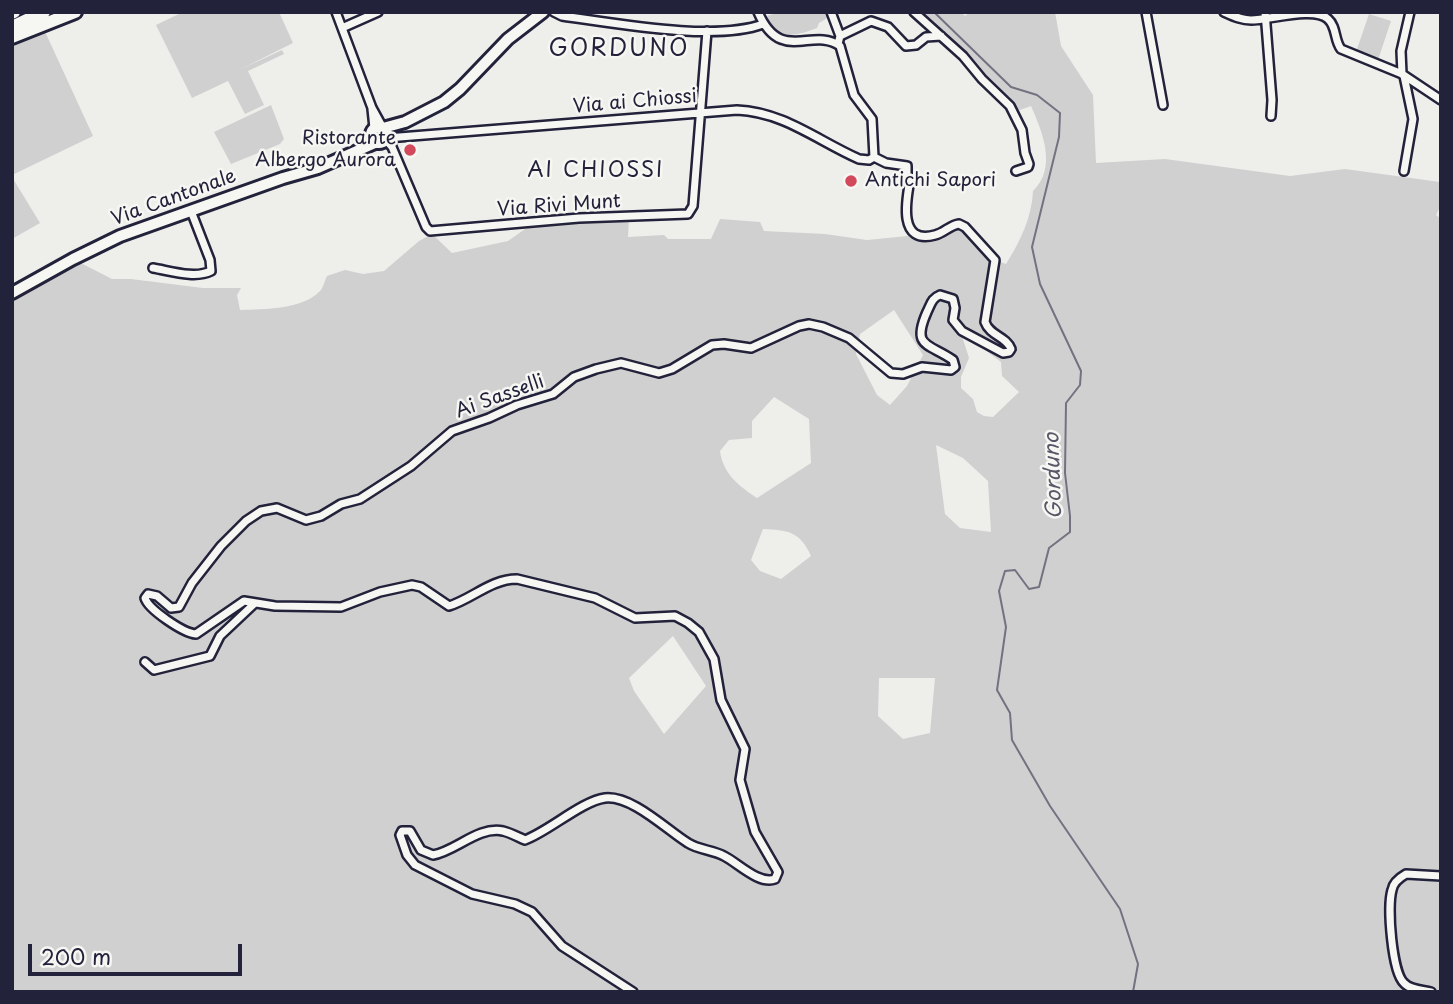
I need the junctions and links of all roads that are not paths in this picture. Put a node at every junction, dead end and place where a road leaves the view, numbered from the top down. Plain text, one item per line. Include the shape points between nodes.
1 (44, 12) edge
2 (75, 12) edge
3 (336, 12) edge
4 (378, 12) edge
5 (543, 12) edge
6 (554, 12) edge
7 (758, 12) edge
8 (831, 12) edge
9 (914, 12) edge
10 (1146, 12) edge
11 (1224, 12) edge
12 (1410, 12) edge
13 (1265, 15) edge
14 (763, 23) junction
15 (12, 27) edge
16 (342, 28) junction
17 (706, 32) junction
18 (941, 36) junction
19 (12, 37) edge
20 (839, 40) junction
21 (1403, 75) junction
22 (1441, 100) edge
23 (1163, 105) dead end
24 (700, 112) junction
25 (1270, 117) dead end
26 (405, 122) junction
27 (412, 134) junction
28 (379, 135) junction
29 (874, 157) junction
30 (1016, 171) dead end
31 (1404, 171) dead end
32 (191, 211) junction
33 (908, 226) joint
34 (153, 268) dead end
35 (12, 293) edge
36 (256, 603) junction
37 (145, 662) dead end
38 (1441, 876) edge
39 (633, 992) edge
40 (1431, 992) edge

1 - 15 highway
2 - 19 highway
3 - 16 street
4 - 16 street
5 - 26 main road, Via Cantonale via 508,39 452,96
6 - 17 street
7 - 14 street
8 - 20 street
9 - 18 street
10 - 23 street
11 - 13 street via 1244,19
12 - 21 street via 1401,51
13 - 21 street via 1324,16 1332,23 1340,50
13 - 25 street
14 - 17 street
14 - 20 street via 778,38
16 - 28 street
17 - 24 street
18 - 20 street via 906,46 888,27 873,21
18 - 30 street via 1014,112 1029,164
20 - 29 street via 854,95 872,119
21 - 22 street
21 - 31 street via 1413,119
24 - 27 street, Via ai Chiossi
24 - 28 street, Via Rivi Munt via 693,206 685,215 579,218 430,231 392,147
24 - 29 street, Via ai Chiossi via 760,113 791,123 857,159
26 - 27 street
26 - 28 main road, Via Cantonale
27 - 28 street, Via ai Chiossi
28 - 32 main road, Via Cantonale via 318,168
29 - 33 street, Via ai Chiossi via 907,166
32 - 34 street via 211,271 193,274
32 - 35 main road, Via Cantonale via 95,247
33 - 36 street, Ai Sasselli via 915,234 928,236 962,225 993,256 996,266 985,322 1008,343 1009,352 959,329 953,320 953,299 940,295 929,308 920,337 928,347 953,360 951,370 918,367 895,374 849,338 804,325 751,348 712,345 659,373 621,363 581,374 553,394 452,431 408,468 360,499 321,516 302,520 274,508 261,511 214,554 179,607 171,608 154,594 145,597 148,606 196,635 241,603
36 - 37 street via 220,636 210,656 154,670
36 - 39 street via 341,607 412,585 449,607 486,587 517,579 595,598 635,618 675,616 699,632 714,659 721,700 743,744 740,780 755,832 777,868 775,879 768,881 724,856 690,844 651,815 612,798 597,800 525,840 495,831 433,855 421,850 410,831 400,835 415,865 472,894 532,912 562,946
38 - 40 street via 1406,874 1394,884 1391,896 1394,951 1401,979 1408,986

